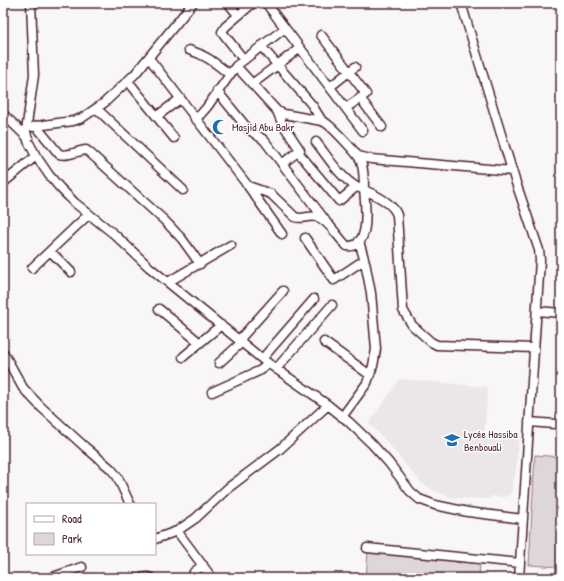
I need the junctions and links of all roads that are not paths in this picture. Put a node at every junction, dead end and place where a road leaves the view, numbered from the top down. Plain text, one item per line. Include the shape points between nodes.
1 (31, 3) edge
2 (193, 3) edge
3 (228, 3) edge
4 (254, 3) edge
5 (266, 3) edge
6 (461, 3) edge
7 (238, 15) junction
8 (285, 28) junction
9 (321, 35) dead end
10 (261, 46) junction
11 (300, 48) junction
12 (189, 50) dead end
13 (149, 58) junction
14 (244, 60) junction
15 (277, 65) junction
16 (236, 66) junction
17 (352, 70) junction
18 (229, 74) junction
19 (128, 81) junction
20 (252, 84) junction
21 (330, 87) junction
22 (217, 91) junction
23 (360, 98) junction
24 (180, 99) junction
25 (346, 108) junction
26 (97, 109) junction
27 (277, 111) junction
28 (3, 114) edge
29 (157, 116) junction
30 (195, 119) junction
31 (322, 121) junction
32 (36, 126) junction
33 (382, 127) dead end
34 (363, 131) dead end
35 (27, 134) junction
36 (174, 138) dead end
37 (316, 142) dead end
38 (298, 152) junction
39 (36, 156) junction
40 (358, 156) junction
41 (282, 164) junction
42 (512, 171) junction
43 (3, 183) edge
44 (248, 186) junction
45 (356, 187) junction
46 (183, 190) dead end
47 (364, 190) junction
48 (89, 214) junction
49 (329, 226) junction
50 (282, 234) dead end
51 (306, 238) dead end
52 (359, 241) junction
53 (231, 245) dead end
54 (50, 251) junction
55 (364, 260) junction
56 (200, 264) junction
57 (32, 268) dead end
58 (70, 272) dead end
59 (168, 282) junction
60 (283, 291) dead end
61 (314, 299) dead end
62 (332, 305) dead end
63 (160, 309) dead end
64 (537, 311) junction
65 (561, 313) edge
66 (221, 325) junction
67 (240, 341) junction
68 (324, 342) dead end
69 (200, 343) junction
70 (534, 348) junction
71 (3, 352) edge
72 (183, 357) dead end
73 (265, 361) junction
74 (219, 363) dead end
75 (276, 369) junction
76 (370, 375) junction
77 (212, 392) dead end
78 (328, 405) junction
79 (342, 417) junction
80 (529, 422) junction
81 (561, 423) edge
82 (130, 503) edge
83 (523, 519) junction
84 (177, 530) junction
85 (156, 539) edge
86 (367, 548) dead end
87 (520, 563) junction
88 (203, 565) junction
89 (82, 567) dead end
90 (50, 578) edge
91 (138, 578) edge
92 (151, 578) edge
93 (192, 578) edge
94 (212, 578) edge
95 (519, 578) edge

1 - 35 street via 34,75
2 - 13 street
3 - 7 street
4 - 7 street
5 - 8 street
6 - 42 street
7 - 14 street via 222,32
8 - 10 street
8 - 11 street
9 - 17 street
10 - 14 street
10 - 15 street
11 - 15 street
11 - 21 street
12 - 18 street via 207,57
13 - 19 street
13 - 24 street
14 - 16 street
15 - 20 street
15 - 31 street
16 - 18 street
16 - 20 street
17 - 21 street
17 - 23 street via 366,94
18 - 22 street
19 - 26 street
19 - 29 street
20 - 27 street
21 - 25 street
22 - 30 street
22 - 41 street via 248,129 264,140
23 - 25 street
23 - 33 street
24 - 29 street
24 - 30 street
25 - 34 street
26 - 32 street via 73,121
26 - 46 street
27 - 31 street
27 - 38 street via 300,150
28 - 35 street
29 - 36 street
30 - 44 street
31 - 40 street
32 - 35 street
32 - 56 street via 59,154 65,156 86,150 90,153 165,221
35 - 39 street
37 - 45 street
38 - 41 street
38 - 45 street via 339,201
39 - 43 street
39 - 48 street via 60,188
40 - 42 street
40 - 47 street via 363,168
41 - 49 street
42 - 64 street via 539,250
44 - 49 street via 271,194 295,217 315,217
44 - 50 street
45 - 47 street
47 - 52 street via 366,218 364,233
47 - 70 street via 395,209 403,310 412,325 437,345
48 - 54 street
48 - 59 street
49 - 52 street via 347,246
51 - 55 street via 334,280
52 - 55 street
53 - 56 street
54 - 57 street
54 - 58 street
55 - 76 street via 371,293 376,349
56 - 59 street
59 - 66 street
60 - 67 street
61 - 73 street
62 - 75 street
63 - 69 street
64 - 65 street
64 - 70 street
66 - 67 street
66 - 69 street
67 - 73 street
67 - 74 street
68 - 76 street
69 - 72 street
70 - 80 street
71 - 82 street via 23,388 110,468 117,476
73 - 75 street
73 - 77 street via 261,370
75 - 78 street
76 - 79 street
78 - 79 street
78 - 84 street via 280,449 228,488 196,518
79 - 83 street via 372,444 419,499 468,512
80 - 81 street
80 - 83 street
83 - 87 street
84 - 85 street
84 - 88 street
86 - 87 street
87 - 95 street
88 - 93 street via 194,572
88 - 94 street
89 - 90 street
91 - 92 street

